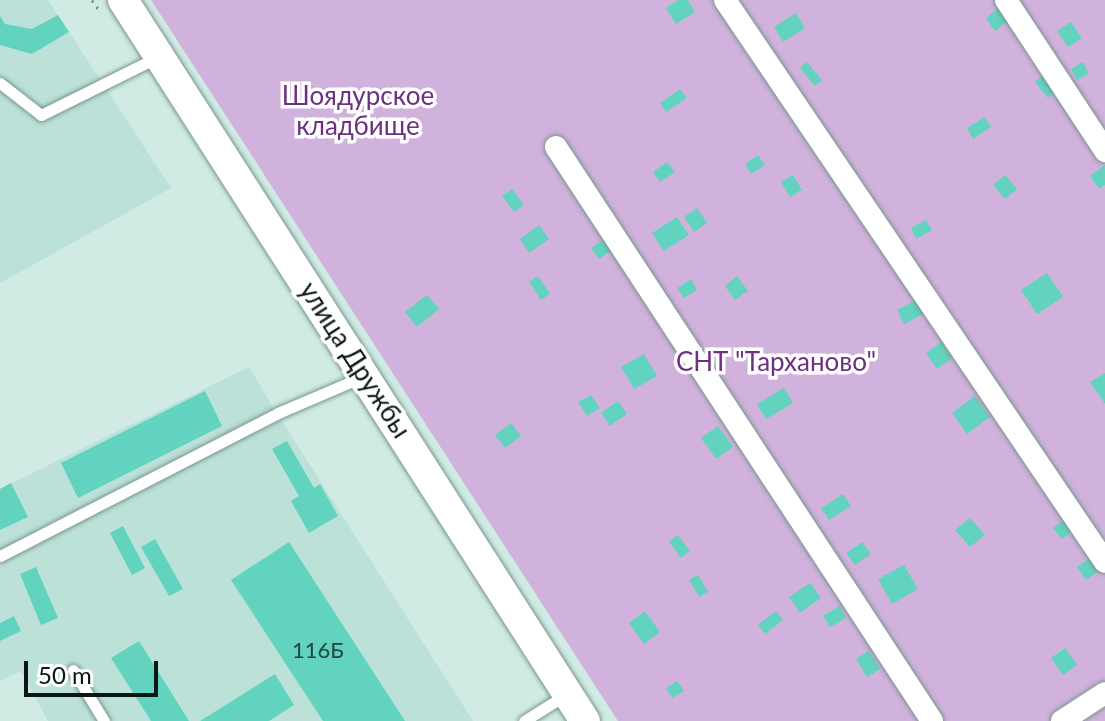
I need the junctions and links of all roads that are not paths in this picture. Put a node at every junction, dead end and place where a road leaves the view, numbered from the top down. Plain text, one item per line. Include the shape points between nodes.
1 (123, 0) edge
2 (725, 0) edge
3 (1006, 0) edge
4 (158, 57) junction
5 (0, 83) edge
6 (556, 147) dead end
7 (1105, 151) edge
8 (366, 375) junction
9 (0, 556) edge
10 (1105, 562) edge
11 (73, 670) dead end
12 (1105, 693) edge
13 (567, 694) junction
14 (104, 721) edge
15 (524, 721) edge
16 (585, 721) edge
17 (932, 721) edge
18 (1062, 721) edge

1 - 4 main road, улица Дружбы
2 - 10 street
3 - 7 street
4 - 5 lane via 41,115
4 - 8 main road, улица Дружбы
6 - 17 street
8 - 9 lane via 278,413
8 - 13 main road, улица Дружбы
11 - 14 lane
12 - 18 street
13 - 15 lane
13 - 16 main road, улица Дружбы

